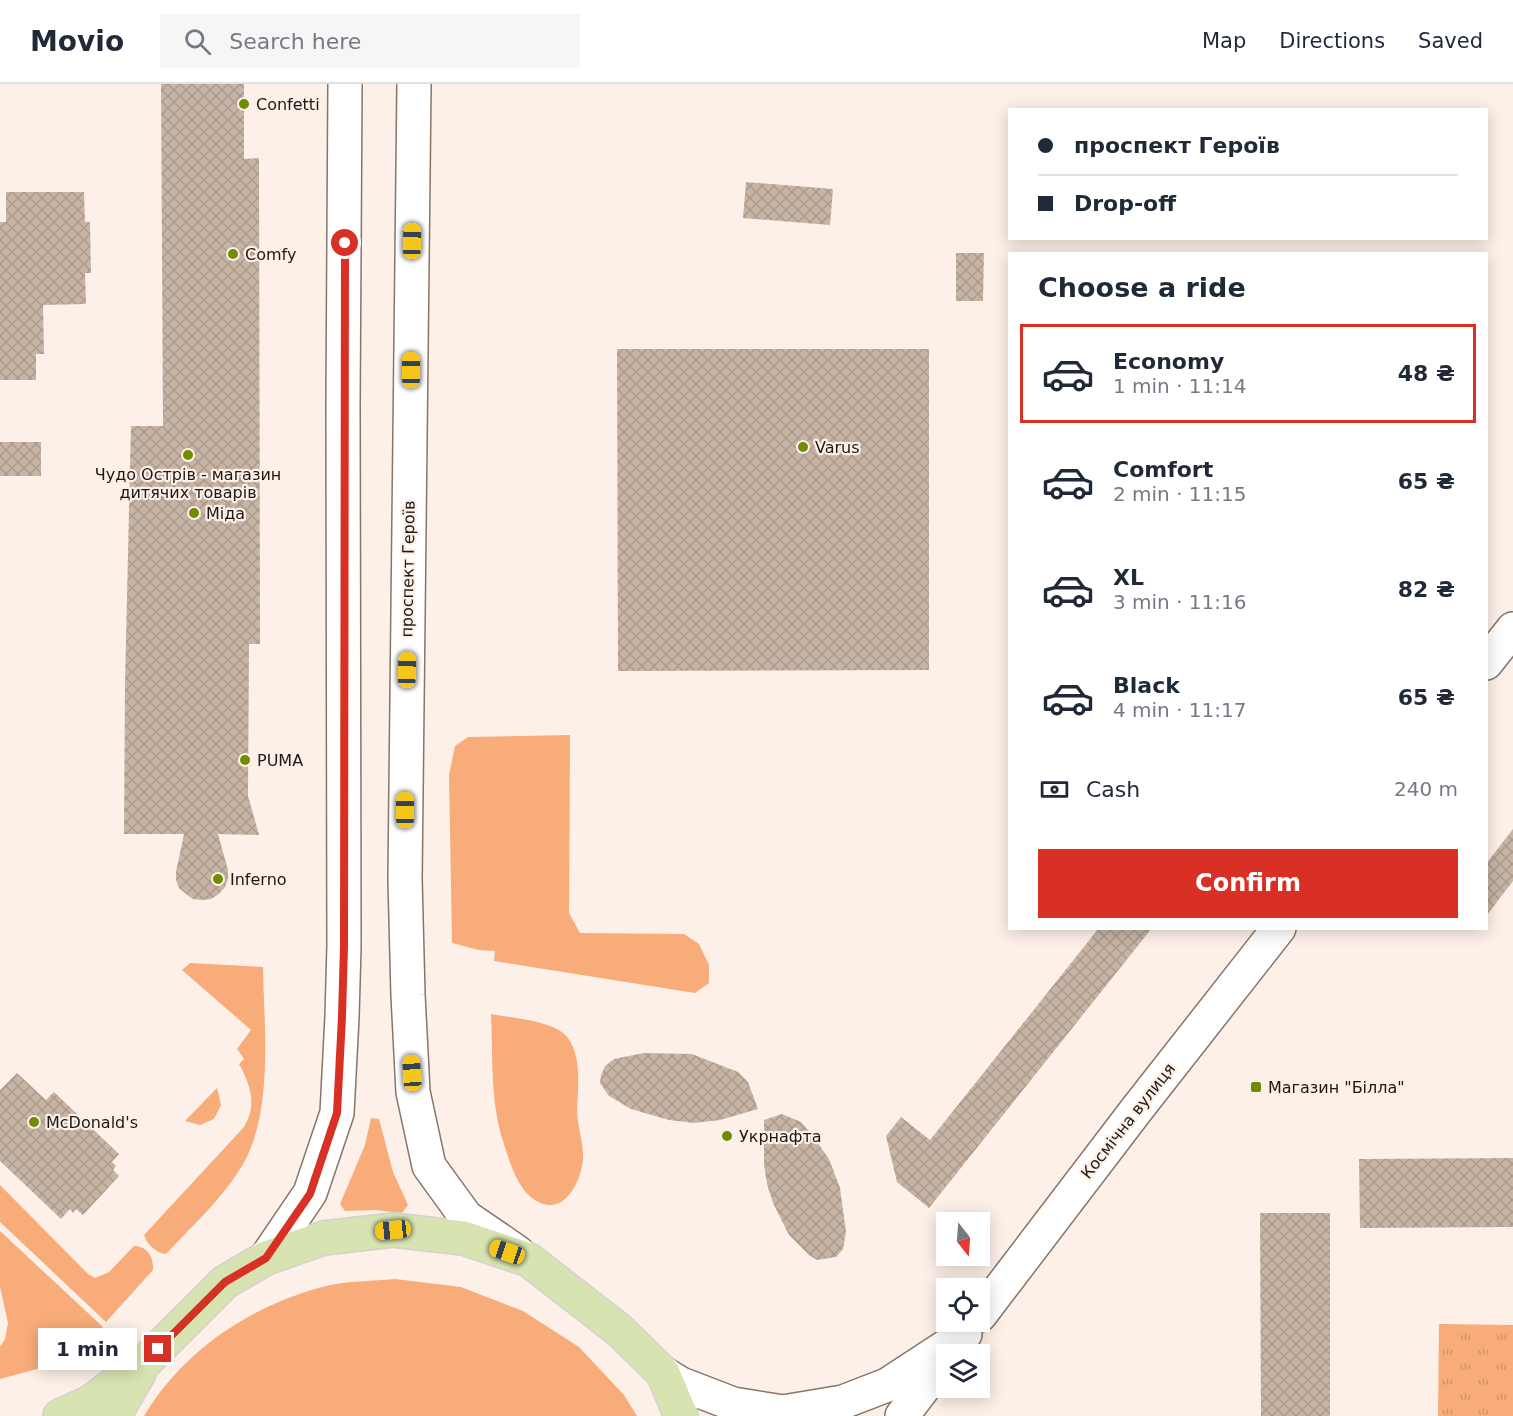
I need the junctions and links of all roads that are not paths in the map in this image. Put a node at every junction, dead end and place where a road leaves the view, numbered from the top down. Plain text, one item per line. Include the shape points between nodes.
1 (345, 84) edge
2 (414, 84) edge
3 (1513, 629) edge
4 (1488, 660) edge
5 (1277, 930) edge
6 (266, 1258) junction
7 (529, 1260) junction
8 (963, 1337) edge
9 (146, 1361) junction
10 (663, 1373) junction
11 (60, 1416) edge
12 (114, 1416) edge
13 (681, 1416) edge
14 (902, 1416) edge

1 - 6 main road via 344,946 337,1113 310,1194
2 - 7 main road, проспект Героїв via 405,879 414,1092 429,1166 466,1217
3 - 4 main road
5 - 8 main road, Космічна вулиця
6 - 7 main road via 324,1238 393,1230 463,1238
6 - 9 main road via 225,1282
7 - 10 main road via 620,1330
8 - 10 main road, Космічна вулиця via 887,1385 843,1402 783,1412 734,1404
8 - 14 main road, Космічна вулиця
9 - 11 main road via 88,1403
9 - 12 main road
10 - 13 main road

